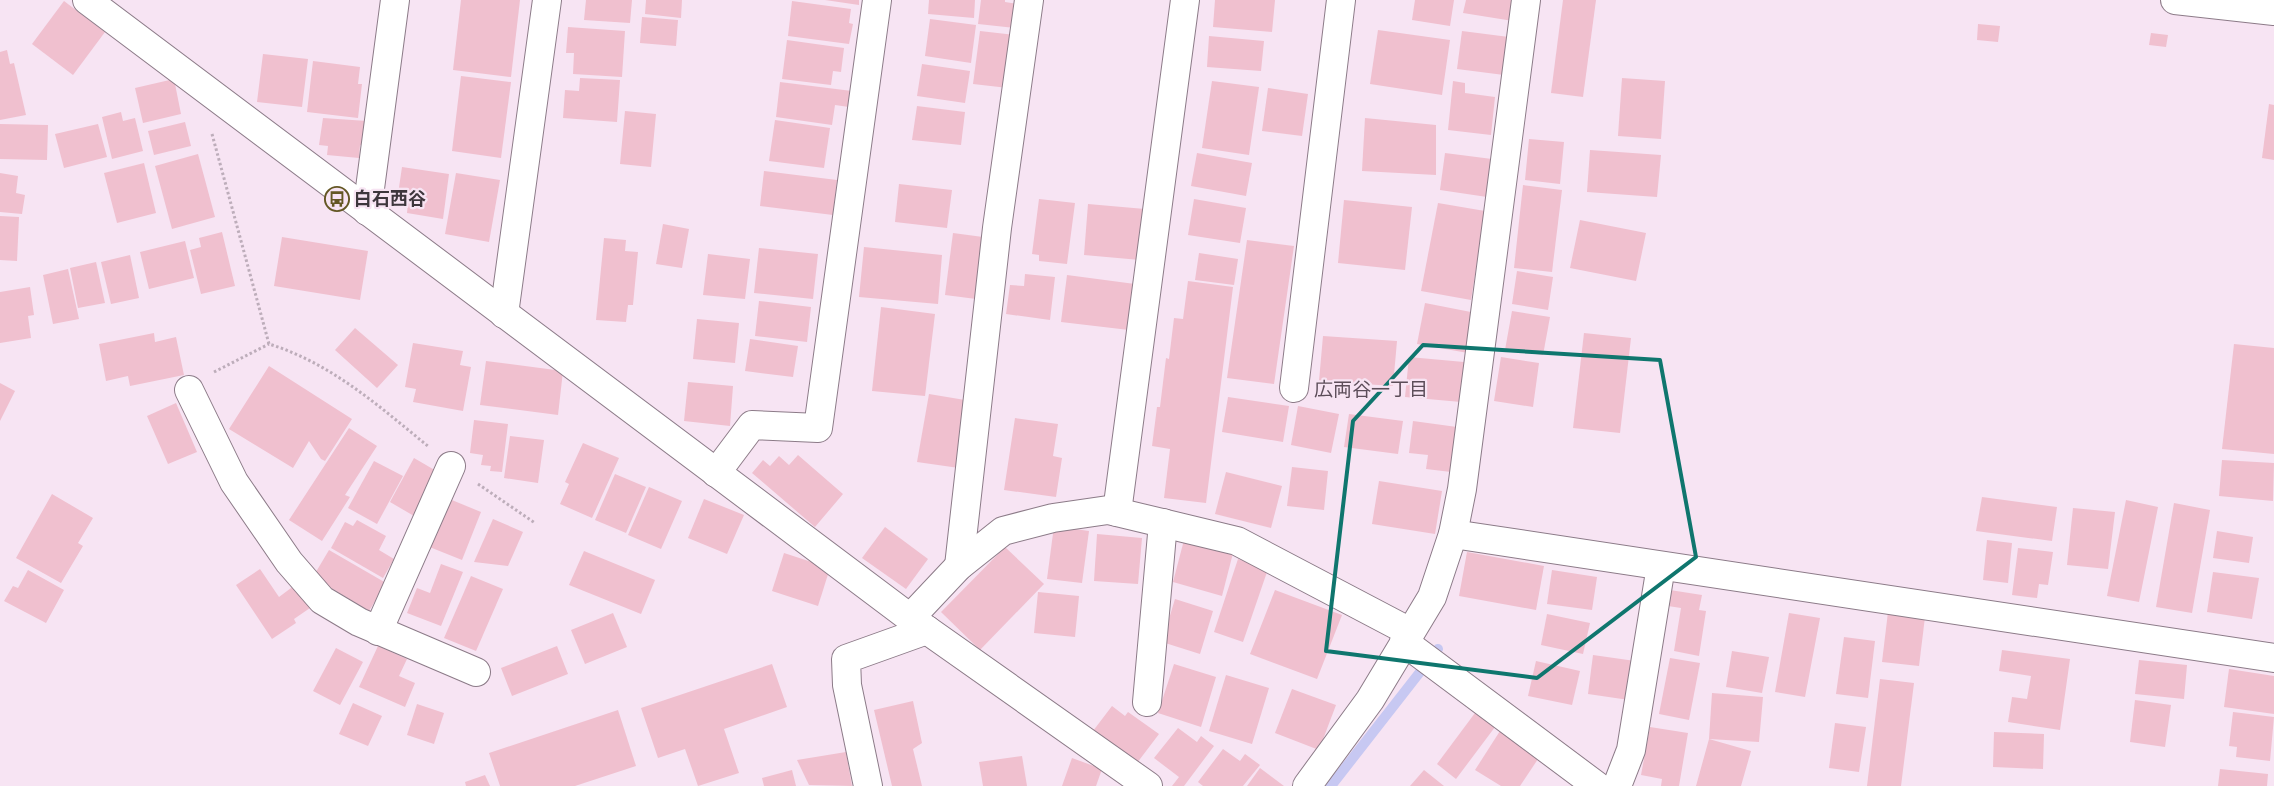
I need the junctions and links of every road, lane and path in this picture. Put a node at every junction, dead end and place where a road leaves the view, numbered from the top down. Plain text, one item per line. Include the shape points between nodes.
1 (87, 0) edge
2 (395, 0) edge
3 (548, 0) edge
4 (877, 0) edge
5 (1029, 0) edge
6 (1185, 0) edge
7 (1341, 0) edge
8 (1526, 0) edge
9 (2175, 0) edge
10 (2274, 11) edge
11 (212, 132) dead end
12 (367, 211) junction
13 (504, 314) junction
14 (269, 344) junction
15 (1294, 388) dead end
16 (189, 390) joint
17 (451, 466) junction
18 (716, 472) junction
19 (1117, 512) junction
20 (535, 523) dead end
21 (1163, 523) junction
22 (1453, 534) junction
23 (959, 566) junction
24 (1661, 566) junction
25 (919, 624) junction
26 (378, 631) junction
27 (1407, 637) junction
28 (2274, 658) edge
29 (476, 672) dead end
30 (1147, 702) dead end
31 (868, 786) edge
32 (1148, 786) edge
33 (1307, 786) edge
34 (1597, 786) edge
35 (1617, 786) edge

1 - 12 street
2 - 12 street
3 - 13 street
4 - 18 street via 818,428 752,425
5 - 23 street via 997,228
6 - 19 street
7 - 15 street
8 - 22 street via 1462,489
9 - 10 street
11 - 14 path
12 - 13 street
13 - 18 street
14 - 16 path via 194,383
14 - 17 path via 290,350 357,389
16 - 26 street via 234,482 289,562 322,600
17 - 20 path
17 - 26 street
18 - 25 street
19 - 21 street
19 - 23 street via 1108,510 1053,518 1003,531
21 - 27 street via 1237,541
21 - 30 street
22 - 24 street
22 - 27 street via 1432,597
23 - 25 street
24 - 28 street
24 - 35 street via 1631,750
25 - 31 street via 846,659 847,685
25 - 32 street
26 - 29 street
27 - 33 street via 1370,700
27 - 34 street

